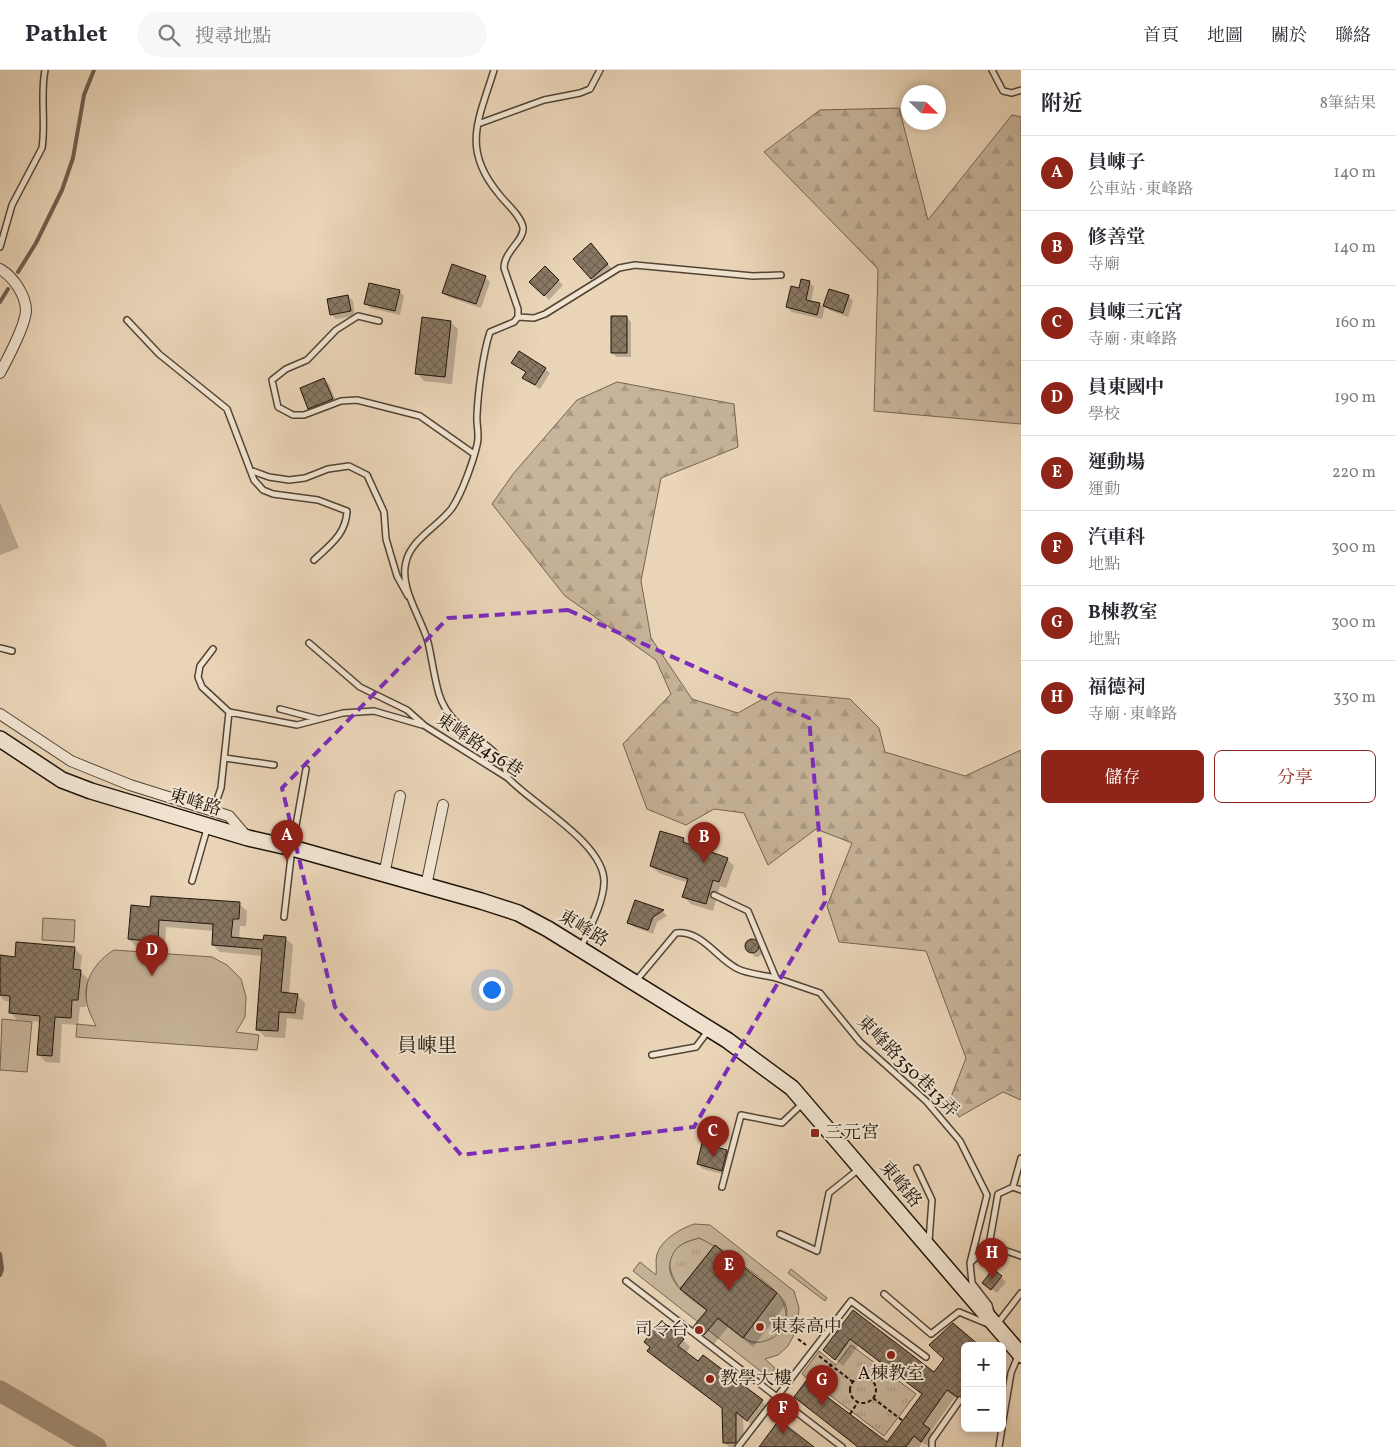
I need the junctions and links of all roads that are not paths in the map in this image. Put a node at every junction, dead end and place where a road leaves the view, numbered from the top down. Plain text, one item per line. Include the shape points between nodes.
1 (44, 70) edge
2 (494, 70) edge
3 (600, 70) edge
4 (992, 70) edge
5 (1021, 90) edge
6 (478, 124) junction
7 (0, 247) edge
8 (0, 269) edge
9 (781, 275) dead end
10 (518, 317) junction
11 (127, 320) dead end
12 (379, 321) dead end
13 (0, 373) edge
14 (474, 454) junction
15 (250, 470) junction
16 (314, 560) dead end
17 (414, 607) junction
18 (309, 643) dead end
19 (0, 648) edge
20 (213, 649) dead end
21 (12, 651) dead end
22 (280, 708) dead end
23 (229, 712) junction
24 (0, 714) edge
25 (321, 719) junction
26 (425, 726) junction
27 (0, 738) edge
28 (225, 758) junction
29 (274, 765) dead end
30 (306, 769) dead end
31 (508, 778) junction
32 (400, 796) dead end
33 (443, 804) dead end
34 (213, 811) junction
35 (208, 826) junction
36 (248, 838) junction
37 (292, 848) junction
38 (384, 875) junction
39 (192, 881) dead end
40 (426, 886) junction
41 (714, 895) dead end
42 (284, 917) dead end
43 (580, 949) junction
44 (776, 978) junction
45 (634, 982) junction
46 (709, 1029) junction
47 (652, 1055) dead end
48 (804, 1102) junction
49 (1021, 1158) edge
50 (861, 1168) junction
51 (917, 1168) dead end
52 (722, 1187) dead end
53 (1013, 1188) junction
54 (1021, 1190) edge
55 (780, 1234) dead end
56 (989, 1246) junction
57 (928, 1247) junction
58 (1021, 1256) edge
59 (970, 1263) junction
60 (626, 1281) dead end
61 (1021, 1292) edge
62 (884, 1294) dead end
63 (995, 1327) junction
64 (1020, 1355) edge
65 (926, 1357) dead end
66 (776, 1397) junction
67 (960, 1400) dead end
68 (1006, 1403) edge
69 (1001, 1432) edge
70 (738, 1447) edge
71 (842, 1447) edge
72 (932, 1447) edge
73 (999, 1447) edge

1 - 7 lane via 42,148 12,205
2 - 6 lane
3 - 6 lane via 590,89 544,100
4 - 5 lane via 1003,91
6 - 10 lane via 477,158 492,186 517,216 523,229 504,261
8 - 13 street via 18,287 26,313
9 - 10 lane via 754,276 635,264 619,268 545,314 534,318
10 - 14 lane via 514,322 494,329 488,338 476,414 478,442
11 - 15 lane via 159,354 227,410
12 - 14 lane via 358,316 336,330 307,360 286,369 272,380 278,407 293,415 304,415 341,401 366,403 420,416
14 - 17 lane via 453,506 417,543 406,560 404,571
15 - 16 lane via 263,490 318,500 347,510 346,524 336,540
15 - 17 lane via 289,480 349,466 367,475 384,512 386,539 397,576
17 - 31 lane via 448,715 500,756 506,765
18 - 26 lane, 東峰路456巷 via 360,687 407,710
19 - 21 lane
20 - 23 lane via 200,666 198,677 202,687
22 - 25 lane
23 - 25 lane via 296,725
23 - 28 lane
24 - 34 street via 71,761 130,785
25 - 26 lane via 343,713 374,711
26 - 31 lane, 東峰路456巷
27 - 35 main road, 東峰路 via 62,780
28 - 29 lane
28 - 34 lane via 221,788
30 - 37 lane
31 - 43 lane, 東峰路456巷 via 588,846 600,861 604,883 597,911
32 - 38 street
33 - 40 street
34 - 36 street via 229,816
35 - 36 main road, 東峰路
35 - 39 lane
36 - 37 main road, 東峰路
37 - 38 main road, 東峰路
37 - 42 lane
38 - 40 main road, 東峰路
40 - 43 main road, 東峰路 via 518,913
41 - 44 lane via 748,911
43 - 45 main road, 東峰路
44 - 45 lane, 東峰路350巷13弄 via 738,969 702,940 681,932 676,933
44 - 59 lane, 東峰路350巷13弄 via 820,993 860,1042 926,1101 960,1142 987,1195
45 - 46 main road, 東峰路
46 - 47 lane via 696,1047
46 - 48 main road, 東峰路 via 792,1088
48 - 50 main road, 東峰路
48 - 52 lane via 782,1122 741,1115
49 - 53 lane
50 - 55 lane via 829,1193 817,1251
50 - 57 main road, 東峰路
51 - 57 lane via 932,1200
53 - 54 lane
53 - 56 lane via 998,1194
56 - 58 lane
56 - 59 lane
57 - 63 main road, 東峰路
59 - 63 lane via 972,1283 989,1305
60 - 66 lane
61 - 63 lane
62 - 63 lane via 931,1334 959,1312
63 - 64 main road, 東峰路
64 - 68 lane via 1011,1373
65 - 66 lane via 851,1300
66 - 70 lane
66 - 71 lane
67 - 72 lane via 932,1440
69 - 73 lane

